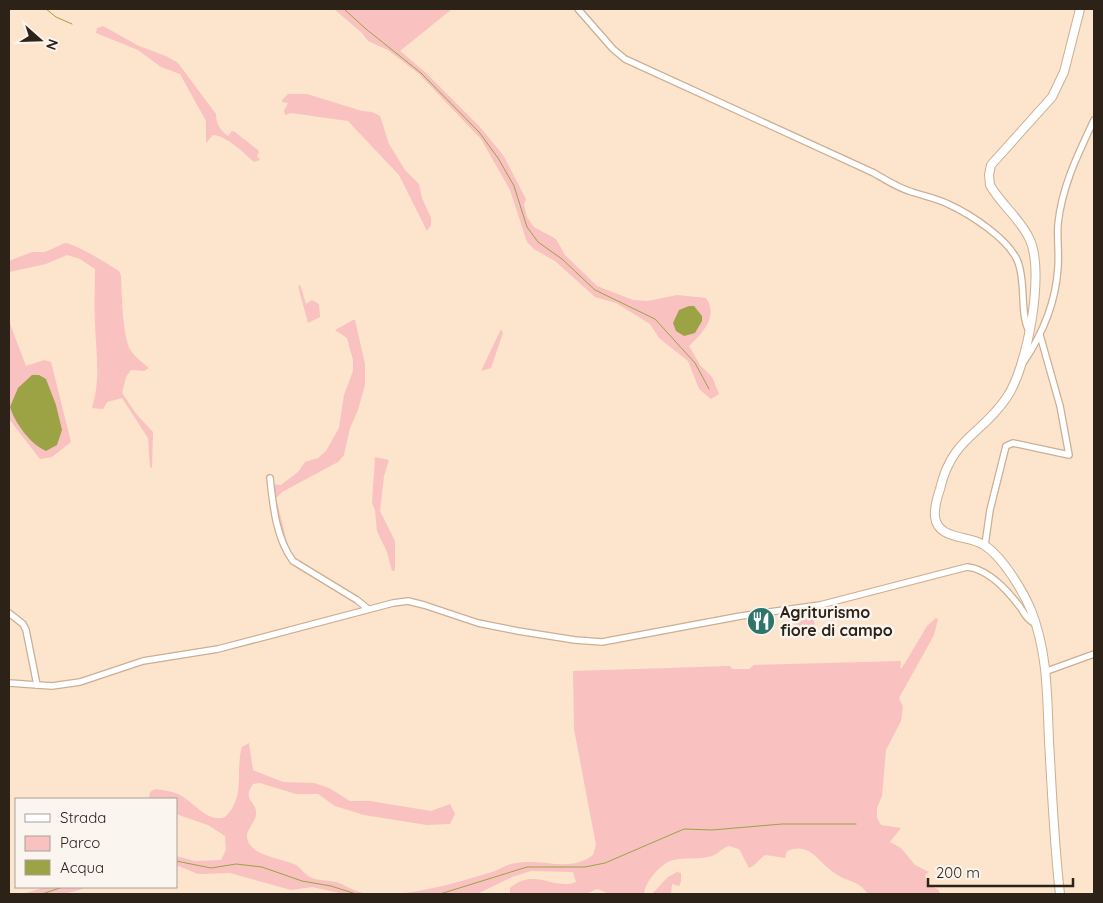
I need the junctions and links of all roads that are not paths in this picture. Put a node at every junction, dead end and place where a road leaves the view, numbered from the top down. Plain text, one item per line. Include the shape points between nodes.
1 (578, 9) edge
2 (1080, 9) edge
3 (1094, 120) edge
4 (1028, 330) junction
5 (1040, 335) junction
6 (1020, 368) junction
7 (270, 478) dead end
8 (985, 546) junction
9 (368, 609) junction
10 (9, 613) edge
11 (1036, 624) junction
12 (1094, 654) edge
13 (1047, 671) junction
14 (9, 683) edge
15 (37, 685) junction
16 (1060, 894) edge

1 - 4 street via 625,60 874,173 898,187 948,204 996,236 1010,248 1018,262
2 - 4 street via 1060,85 996,157 988,175 996,195 1031,241 1036,281
3 - 5 street via 1068,176 1058,224 1058,278
4 - 6 street
5 - 6 street
5 - 8 street via 1060,406 1069,455 1013,443 1006,446 990,510
6 - 8 street via 1007,398 958,446 949,460 937,498 937,526 944,532
7 - 9 street via 280,532 293,561
8 - 11 street via 1000,560 1022,592
9 - 11 street via 408,601 478,624 602,642 820,605 967,567 975,568 995,581 1010,594 1026,618
9 - 15 street via 218,649 143,661 80,682
10 - 15 street via 26,630
11 - 13 street
12 - 13 street
13 - 16 street via 1054,835
14 - 15 street

